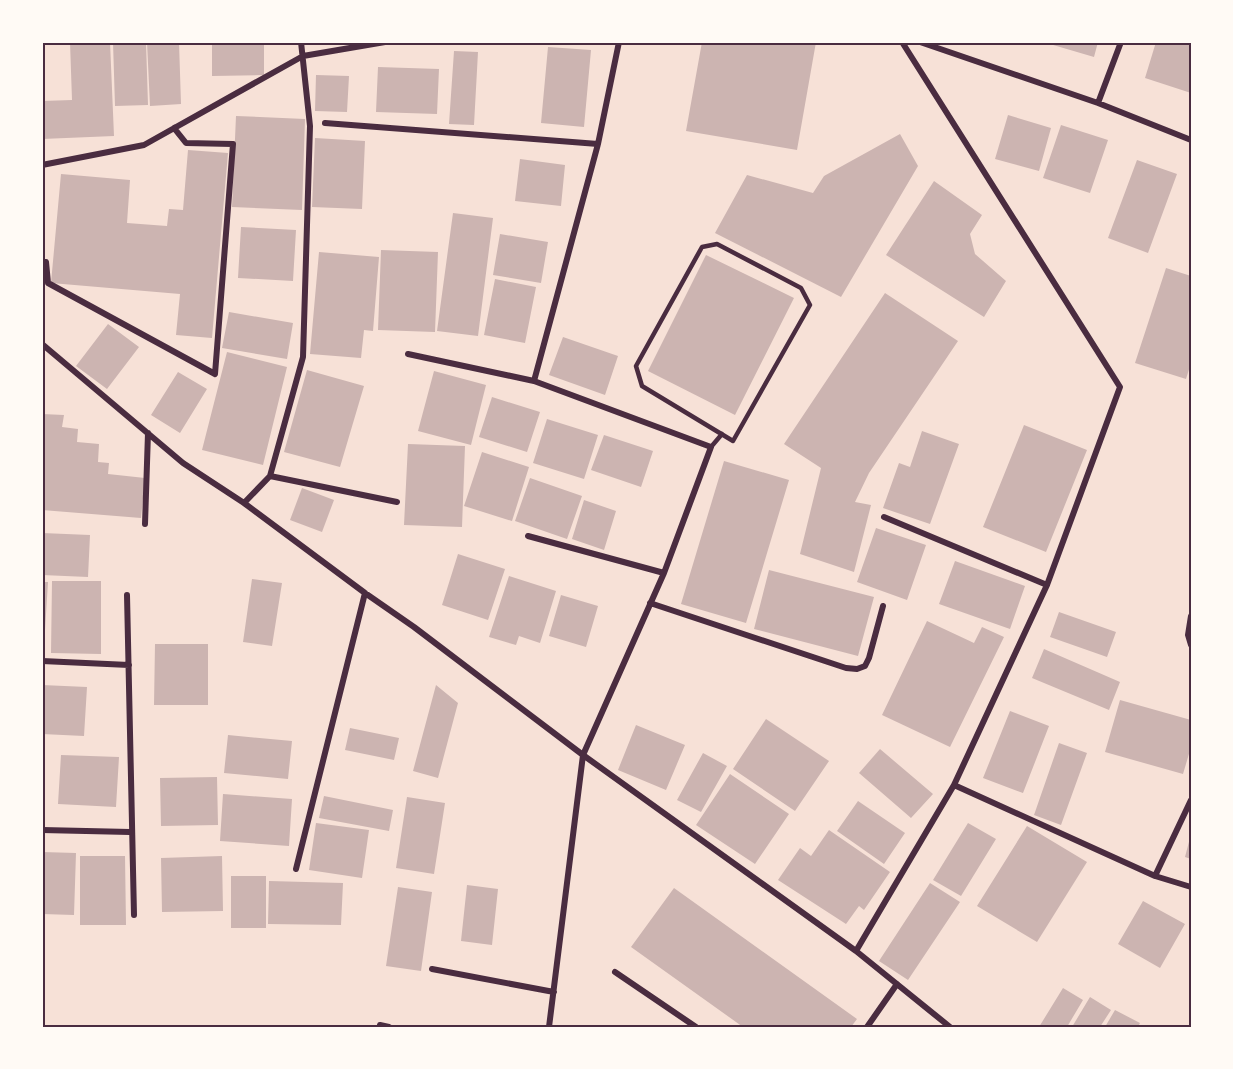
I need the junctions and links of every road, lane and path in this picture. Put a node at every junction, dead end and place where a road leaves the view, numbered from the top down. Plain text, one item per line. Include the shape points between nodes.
1 (301, 42) edge
2 (385, 42) edge
3 (619, 42) edge
4 (902, 42) edge
5 (920, 42) edge
6 (1121, 42) edge
7 (303, 56) junction
8 (1098, 103) junction
9 (325, 123) dead end
10 (174, 128) junction
11 (1191, 140) edge
12 (598, 144) junction
13 (42, 165) edge
14 (42, 262) edge
15 (42, 344) edge
16 (408, 354) dead end
17 (534, 381) junction
18 (148, 433) junction
19 (722, 434) junction
20 (711, 447) junction
21 (270, 476) junction
22 (397, 502) dead end
23 (244, 503) junction
24 (884, 517) dead end
25 (145, 524) dead end
26 (528, 536) dead end
27 (664, 573) junction
28 (1047, 585) junction
29 (365, 593) junction
30 (127, 595) dead end
31 (650, 603) junction
32 (884, 606) dead end
33 (1191, 616) edge
34 (1191, 645) edge
35 (42, 661) edge
36 (129, 665) junction
37 (583, 754) junction
38 (954, 785) junction
39 (1191, 800) edge
40 (42, 830) edge
41 (130, 832) junction
42 (296, 869) dead end
43 (1155, 876) junction
44 (1191, 887) edge
45 (134, 915) dead end
46 (856, 951) junction
47 (432, 969) dead end
48 (615, 972) dead end
49 (897, 984) junction
50 (554, 992) junction
51 (380, 1025) dead end
52 (389, 1027) edge
53 (549, 1027) edge
54 (694, 1027) edge
55 (867, 1027) edge
56 (950, 1027) edge

1 - 7 street
2 - 7 street
3 - 12 street
4 - 28 street via 1120,387
5 - 8 street
6 - 8 street
7 - 10 street
7 - 21 street via 310,126 303,357
8 - 11 street
9 - 12 street
10 - 13 street via 144,145
10 - 14 street via 186,143 233,144 215,374 48,283 46,262
12 - 17 street
15 - 18 street
16 - 17 street
17 - 20 street
18 - 23 street via 183,463
18 - 25 street
19 - 19 lane via 733,441 810,305 801,288 717,244 702,247 636,366 642,386
19 - 20 lane
20 - 27 street
21 - 22 street
21 - 23 street
23 - 29 street
24 - 28 street
26 - 27 street
27 - 31 street
28 - 38 street
29 - 37 street
29 - 42 street
30 - 36 street
31 - 32 street via 857,669 865,666 869,658
31 - 37 street
33 - 34 street
35 - 36 street
36 - 41 street
37 - 46 street
37 - 50 street
38 - 43 street
38 - 46 street
39 - 43 street
40 - 41 street
41 - 45 street
43 - 44 street
46 - 49 street
47 - 50 street
48 - 54 street
49 - 55 street
49 - 56 street
50 - 53 street
51 - 52 street

